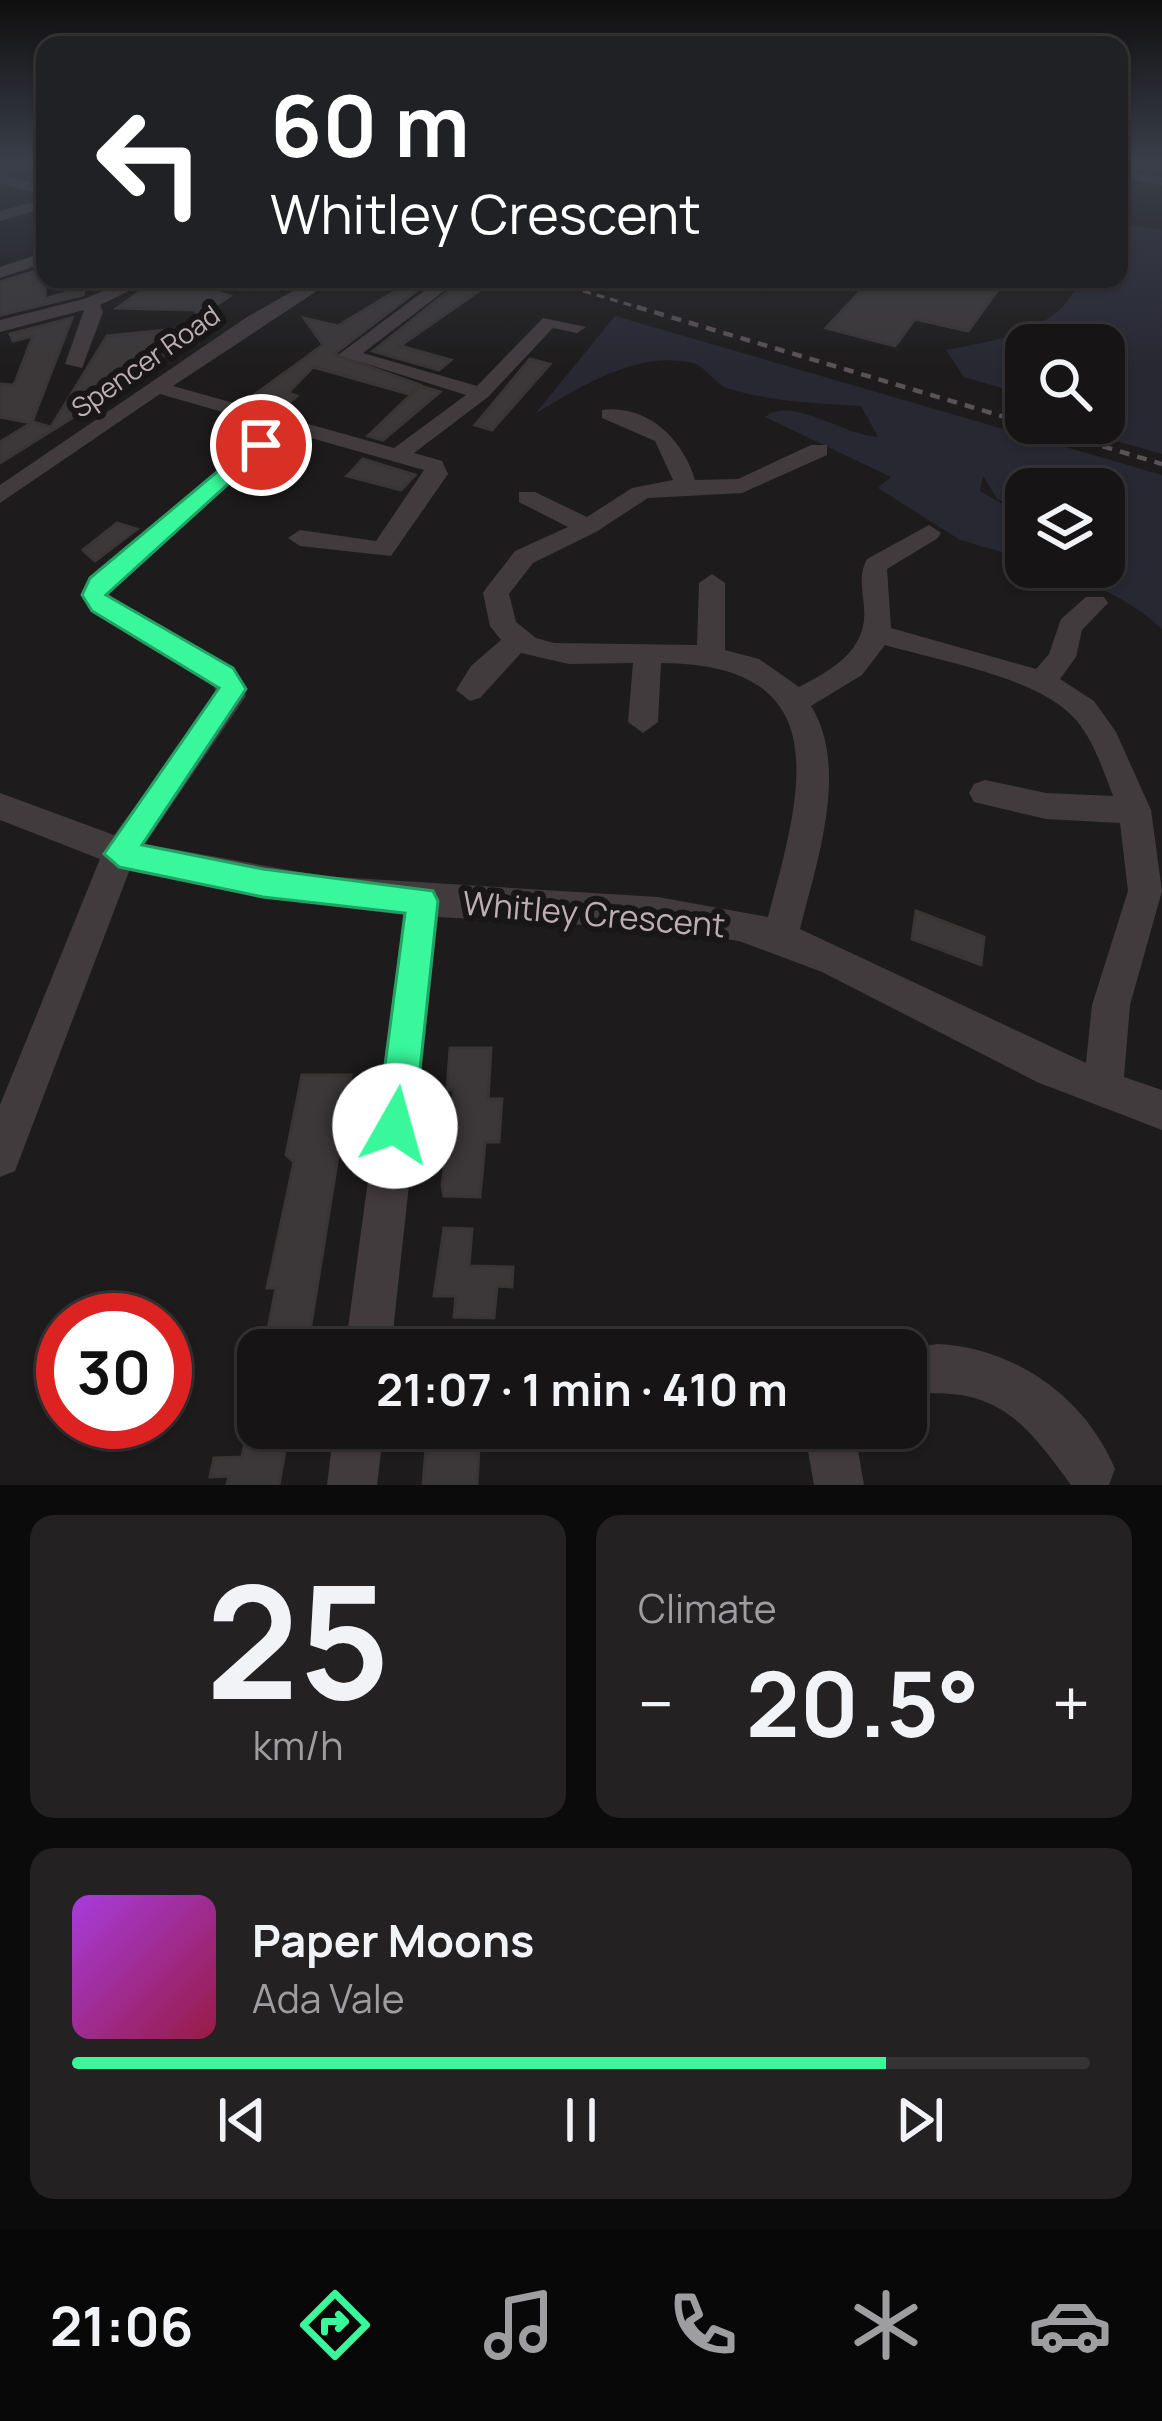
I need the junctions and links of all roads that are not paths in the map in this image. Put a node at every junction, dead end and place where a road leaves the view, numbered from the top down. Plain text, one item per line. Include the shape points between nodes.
1 (36, 260) edge
2 (0, 273) edge
3 (124, 288) edge
4 (271, 288) edge
5 (310, 288) edge
6 (440, 288) edge
7 (90, 303) junction
8 (253, 321) junction
9 (0, 326) edge
10 (577, 327) dead end
11 (75, 364) dead end
12 (156, 388) junction
13 (482, 393) junction
14 (622, 415) dead end
15 (286, 424) junction
16 (401, 453) junction
17 (802, 453) dead end
18 (686, 487) junction
19 (0, 496) edge
20 (527, 497) dead end
21 (588, 526) junction
22 (913, 536) dead end
23 (300, 538) dead end
24 (712, 583) dead end
25 (1095, 601) dead end
26 (875, 633) junction
27 (518, 640) junction
28 (648, 652) junction
29 (711, 653) junction
30 (1042, 680) junction
31 (466, 694) dead end
32 (798, 700) junction
33 (642, 726) dead end
34 (974, 794) dead end
35 (0, 806) edge
36 (1135, 810) junction
37 (119, 854) junction
38 (1153, 894) edge
39 (422, 901) junction
40 (780, 938) junction
41 (1103, 1090) junction
42 (1162, 1110) edge
43 (0, 1156) edge
44 (371, 1329) edge
45 (927, 1369) edge
46 (356, 1449) edge
47 (833, 1449) edge
48 (1090, 1469) dead end
49 (352, 1485) edge
50 (839, 1485) edge

1 - 2 street
3 - 7 street
4 - 8 street via 237,309
5 - 8 street, Spencer Road
6 - 13 street via 348,355
7 - 9 street
7 - 11 street via 94,312
8 - 12 street, Spencer Road
10 - 13 street via 541,320
12 - 15 street
12 - 19 street, Spencer Road
13 - 16 street
14 - 18 street via 676,446
15 - 16 street
15 - 37 street via 94,595 224,675 233,689
16 - 23 street via 426,460 437,474 392,542 370,552
17 - 18 street via 742,486
18 - 21 street via 640,493
20 - 21 street
21 - 27 street via 524,557 501,581 497,616
22 - 26 street via 876,566
24 - 29 street
25 - 30 street via 1070,626 1062,656
26 - 30 street
26 - 32 street via 847,673
27 - 28 street via 561,655
27 - 31 street
28 - 29 street
28 - 33 street
29 - 32 street via 775,677
30 - 36 street via 1092,720
32 - 40 street via 813,740 812,815
34 - 36 street
35 - 37 street, Whitley Crescent
36 - 38 street
37 - 39 street, Whitley Crescent via 263,883
37 - 43 street
38 - 41 street via 1111,1005
39 - 40 street, Whitley Crescent via 680,916
39 - 44 street
40 - 41 street, Whitley Crescent
41 - 42 street, Whitley Crescent
45 - 48 street via 968,1366 1006,1382 1046,1412
46 - 49 street
47 - 50 street

